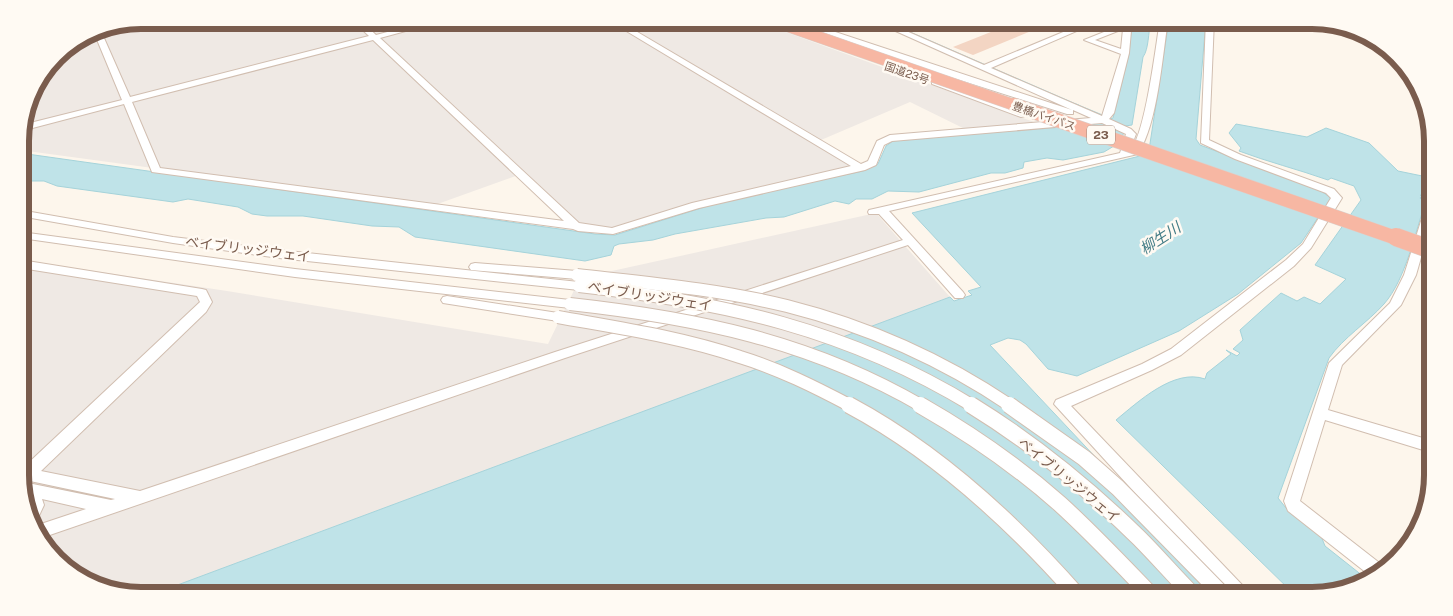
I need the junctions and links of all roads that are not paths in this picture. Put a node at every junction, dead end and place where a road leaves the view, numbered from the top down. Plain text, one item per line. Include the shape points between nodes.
1 (366, 29) edge
2 (408, 29) edge
3 (631, 29) edge
4 (633, 29) edge
5 (783, 29) edge
6 (796, 29) edge
7 (810, 29) edge
8 (818, 29) edge
9 (896, 29) edge
10 (1077, 29) edge
11 (1113, 29) edge
12 (1127, 29) edge
13 (1162, 29) edge
14 (1210, 29) edge
15 (637, 32) junction
16 (99, 37) edge
17 (375, 38) junction
18 (1125, 54) junction
19 (898, 57) junction
20 (885, 65) junction
21 (987, 67) junction
22 (127, 101) junction
23 (1076, 111) junction
24 (1105, 118) junction
25 (1055, 125) junction
26 (30, 126) edge
27 (1123, 155) junction
28 (863, 166) junction
29 (29, 214) edge
30 (578, 228) junction
31 (1424, 234) edge
32 (29, 236) edge
33 (910, 241) junction
34 (1424, 244) edge
35 (1424, 247) edge
36 (1418, 252) junction
37 (1424, 255) edge
38 (29, 265) edge
39 (230, 265) junction
40 (578, 280) junction
41 (959, 294) dead end
42 (1320, 413) junction
43 (1424, 445) edge
44 (29, 476) edge
45 (29, 482) edge
46 (29, 483) edge
47 (31, 495) edge
48 (141, 497) junction
49 (110, 507) junction
50 (34, 508) edge
51 (44, 530) edge
52 (1374, 569) edge
53 (1070, 587) edge
54 (1143, 587) edge
55 (1185, 587) edge
56 (1215, 587) edge
57 (1233, 587) edge

1 - 17 street
2 - 17 street
3 - 15 street
4 - 15 street
5 - 20 street, 国道23号
6 - 35 highway, 豊橋バイパス / 23, bridge
7 - 31 highway, 豊橋バイパス / 23
8 - 19 street
9 - 21 street
10 - 21 street
11 - 18 street via 1088,40
12 - 18 street
13 - 27 street via 1142,135 1135,152
14 - 57 street via 1204,142 1330,191 1337,198 1307,246 1290,263 1176,352 1147,368 1062,404
15 - 28 street
16 - 22 street
17 - 22 street
17 - 30 street
18 - 24 street
19 - 20 street
19 - 23 street
20 - 25 street, 国道23号
21 - 23 street
22 - 26 street
22 - 30 street via 156,170
23 - 24 street
23 - 25 street
24 - 25 street
24 - 27 street via 1131,134
25 - 28 street via 890,138 880,142 874,160
27 - 33 street via 878,211
28 - 30 street via 696,205 613,231
29 - 40 street, ベイブリッジウェイ via 173,240 313,257
32 - 39 street, ベイブリッジウェイ
33 - 41 street
33 - 48 street
34 - 36 street
36 - 37 street
36 - 42 street via 1395,304 1336,363
38 - 44 street via 202,293 206,302
39 - 53 street, bridge via 275,276 558,317 700,345 765,365 866,414 909,442 996,510
39 - 54 street, ベイブリッジウェイ, bridge via 656,314 714,324 804,350 895,391 964,432 1058,504
40 - 55 street, ベイブリッジウェイ, bridge via 773,319 863,350 948,392 1044,456 1138,537
40 - 56 street, bridge via 699,290 788,306 890,341 1002,400 1074,450 1118,487
42 - 43 street
42 - 52 street via 1292,501 1294,506
45 - 48 street
46 - 49 street
47 - 50 street
48 - 49 street
49 - 51 street

